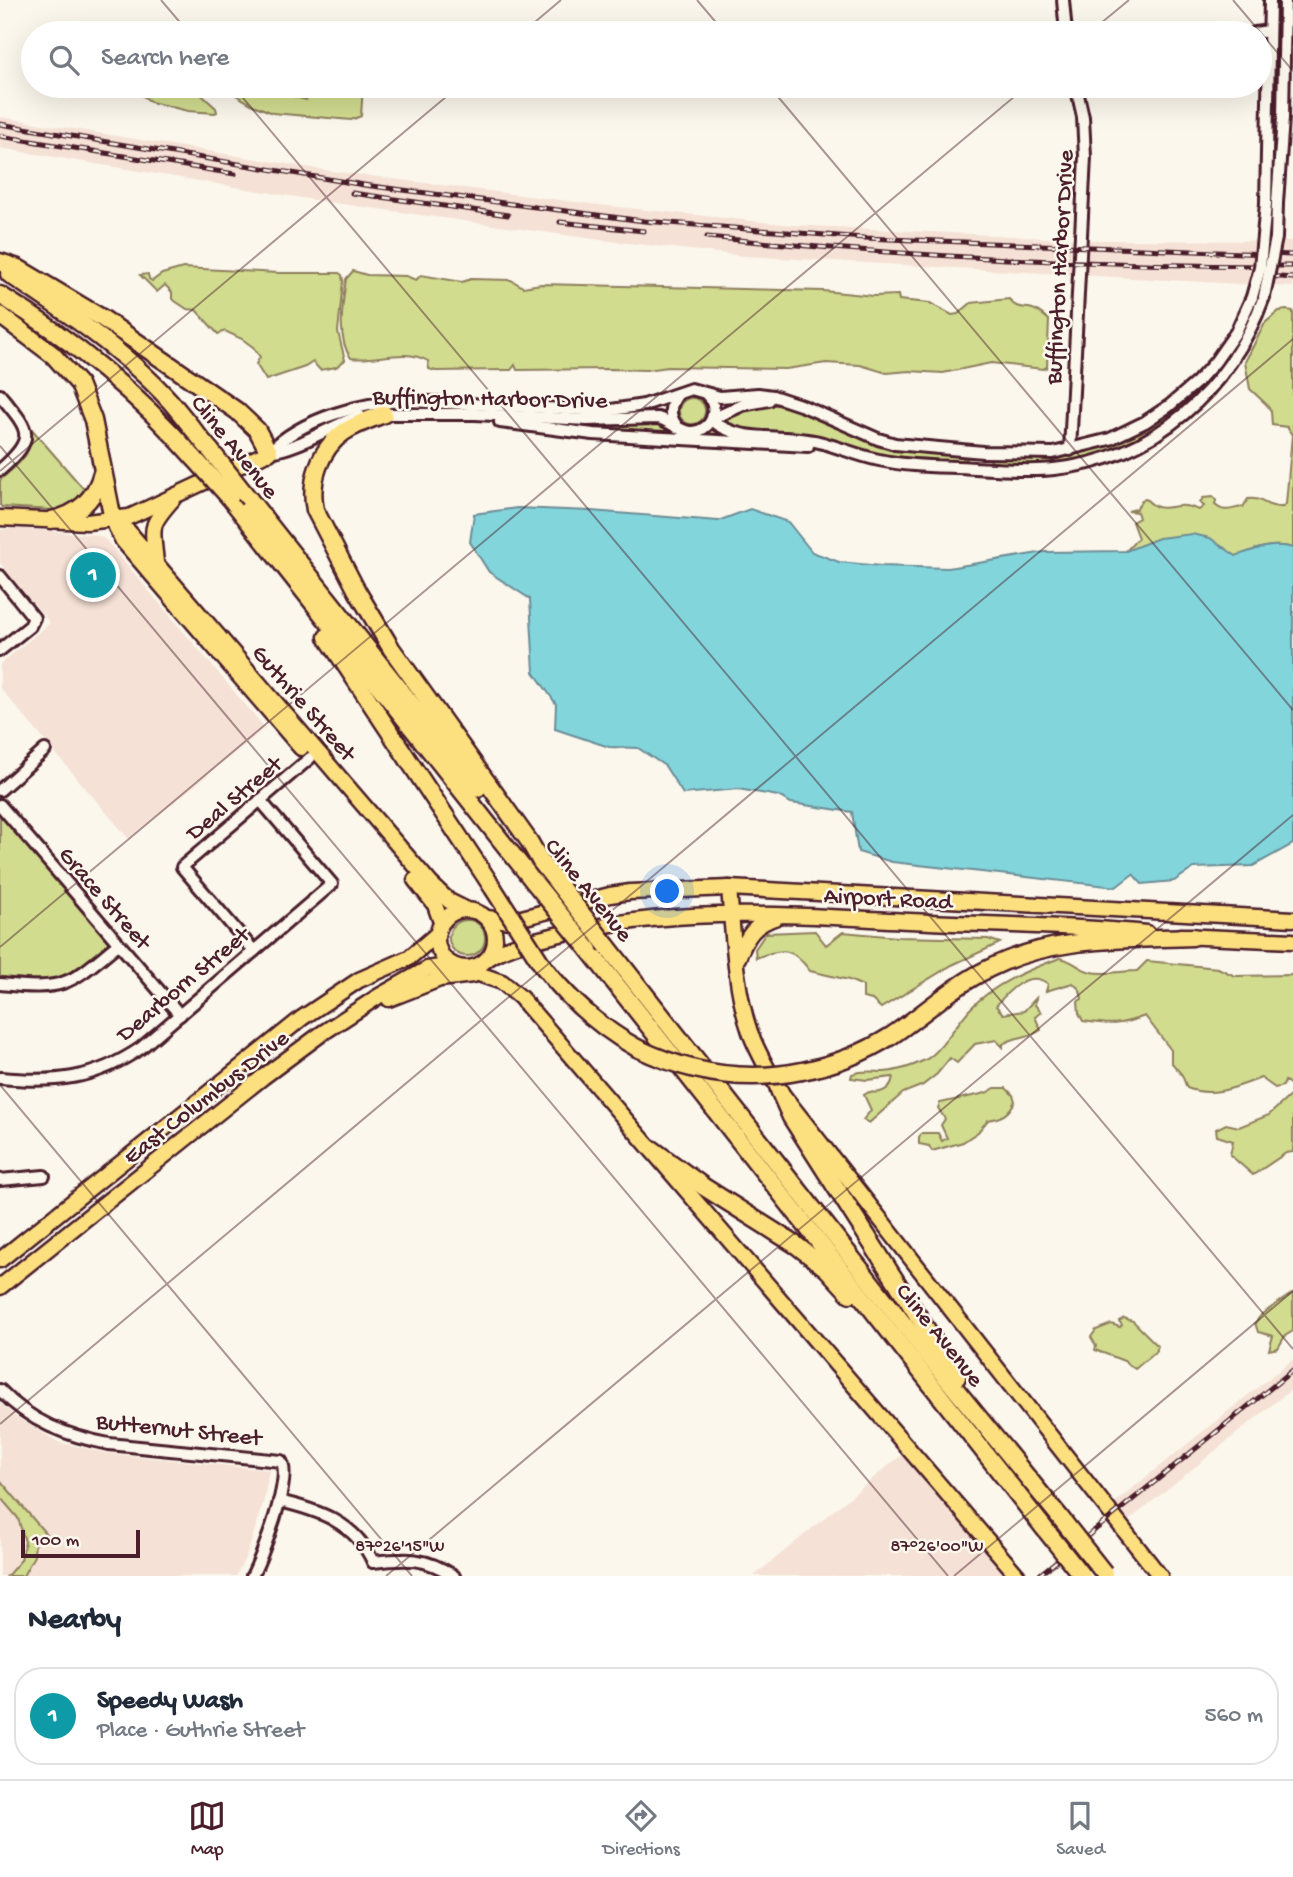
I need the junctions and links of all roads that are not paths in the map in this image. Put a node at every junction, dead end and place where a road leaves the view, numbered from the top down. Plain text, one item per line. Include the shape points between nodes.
1 (1063, 0) edge
2 (1270, 0) edge
3 (1285, 0) edge
4 (1065, 21) edge
5 (1269, 21) edge
6 (1079, 98) edge
7 (1270, 98) edge
8 (1271, 203) junction
9 (0, 262) edge
10 (0, 269) edge
11 (0, 295) edge
12 (1258, 297) junction
13 (0, 315) edge
14 (704, 392) junction
15 (678, 394) junction
16 (0, 395) edge
17 (786, 400) junction
18 (384, 414) junction
19 (452, 415) junction
20 (712, 419) junction
21 (677, 427) junction
22 (842, 449) junction
23 (1070, 450) junction
24 (269, 452) junction
25 (0, 470) edge
26 (102, 473) junction
27 (177, 494) junction
28 (0, 518) edge
29 (51, 520) junction
30 (113, 520) junction
31 (274, 556) junction
32 (156, 564) junction
33 (0, 576) edge
34 (200, 622) junction
35 (0, 650) edge
36 (45, 750) dead end
37 (310, 758) junction
38 (0, 790) edge
39 (260, 800) junction
40 (0, 806) edge
41 (541, 862) junction
42 (729, 888) junction
43 (465, 909) junction
44 (732, 913) junction
45 (784, 915) junction
46 (487, 918) junction
47 (1293, 919) edge
48 (439, 928) junction
49 (1193, 937) junction
50 (1293, 941) edge
51 (118, 944) junction
52 (254, 951) junction
53 (487, 959) junction
54 (736, 962) junction
55 (457, 966) junction
56 (482, 974) junction
57 (0, 984) edge
58 (370, 1003) junction
59 (180, 1015) junction
60 (0, 1078) edge
61 (779, 1090) junction
62 (652, 1149) junction
63 (44, 1176) dead end
64 (0, 1180) edge
65 (0, 1260) edge
66 (0, 1287) edge
67 (0, 1390) edge
68 (943, 1398) junction
69 (992, 1433) junction
70 (279, 1501) junction
71 (373, 1562) junction
72 (1105, 1575) edge
73 (252, 1576) edge
74 (372, 1576) edge
75 (454, 1576) edge
76 (1018, 1576) edge
77 (1082, 1576) edge
78 (1160, 1576) edge

1 - 4 street
2 - 5 street
3 - 8 street via 1283,118
6 - 23 street, Buffington Harbor Drive via 1085,157
7 - 8 street
8 - 12 street, bridge
9 - 24 highway via 102,318 237,411 257,430
10 - 41 highway, Cline Avenue, bridge via 45,298 169,400
11 - 31 highway, Cline Avenue, bridge via 97,364 171,431
12 - 22 street via 1241,348 1209,392 1168,428 1118,454 1073,466 1020,470 906,464
12 - 23 street via 1223,351 1179,398 1122,434
13 - 26 highway via 53,355 79,384 93,420
14 - 15 street via 691,389
14 - 17 street
14 - 20 street via 713,404
15 - 21 street via 670,407
15 - 24 street, Buffington Harbor Drive via 605,411 381,403 333,415 282,438
16 - 25 street via 26,435 20,451
17 - 20 street via 743,405
17 - 23 street via 895,444 1015,454
18 - 19 street, Buffington Harbor Drive
18 - 24 street, Buffington Harbor Drive via 359,417 287,450
18 - 41 highway via 343,433 329,448 315,476 315,510 391,648
19 - 21 street, Buffington Harbor Drive via 658,418
19 - 22 street via 593,434
20 - 21 street via 692,432
20 - 22 street via 731,433 794,438
24 - 27 main road
26 - 29 highway via 86,504
26 - 30 highway
27 - 30 main road
27 - 32 main road via 153,525
28 - 29 main road
29 - 30 main road
30 - 32 main road, Guthrie Street
30 - 34 main road, Guthrie Street via 123,541
31 - 49 highway, bridge via 543,966 608,1031 674,1064 756,1077 802,1071 875,1045 964,982 1017,956 1073,943
31 - 68 highway, Cline Avenue, bridge
32 - 34 main road, Guthrie Street
33 - 35 street via 34,618
34 - 37 main road, Guthrie Street
34 - 43 main road, Guthrie Street via 425,878
36 - 38 street
37 - 39 street, Deal Street
37 - 48 main road, Guthrie Street via 426,892 435,905
39 - 52 street, Deal Street via 182,867
39 - 52 street, Dearborn Street via 332,884
40 - 51 street, Grace Street
41 - 69 highway, Cline Avenue, bridge
42 - 44 main road, Cline Avenue
42 - 46 main road, Airport Road via 630,892 510,921
42 - 47 main road, Airport Road
43 - 46 main road
43 - 48 main road via 453,912
44 - 45 main road, Airport Road
44 - 53 main road, Airport Road via 618,922 515,945
44 - 54 main road, Cline Avenue
45 - 49 main road, Airport Road
45 - 54 main road via 750,932
46 - 53 main road via 496,941
48 - 55 main road via 440,953
48 - 65 main road, East Columbus Drive via 409,958 359,980 302,1017
49 - 50 main road, Airport Road
51 - 57 street via 67,983 45,988
51 - 59 street, Grace Street
52 - 59 street, Dearborn Street
53 - 55 main road via 474,967
54 - 61 main road, Cline Avenue via 749,1031
55 - 56 main road
55 - 58 main road, East Columbus Drive via 427,969
56 - 58 main road via 440,979 381,1003
56 - 62 main road via 502,982 520,997
58 - 66 main road, East Columbus Drive via 263,1077
59 - 60 street, Dearborn Street via 126,1058 96,1072 48,1081
61 - 69 highway via 791,1117
61 - 78 main road, Cline Avenue
62 - 68 highway via 827,1269
62 - 76 main road
63 - 64 street
67 - 70 street, Butternut Street via 46,1425 89,1440 283,1462
68 - 77 highway, Cline Avenue, bridge
69 - 72 highway, Cline Avenue, bridge
70 - 71 street via 333,1518 358,1539
70 - 73 street
71 - 74 street
71 - 75 street via 414,1559

